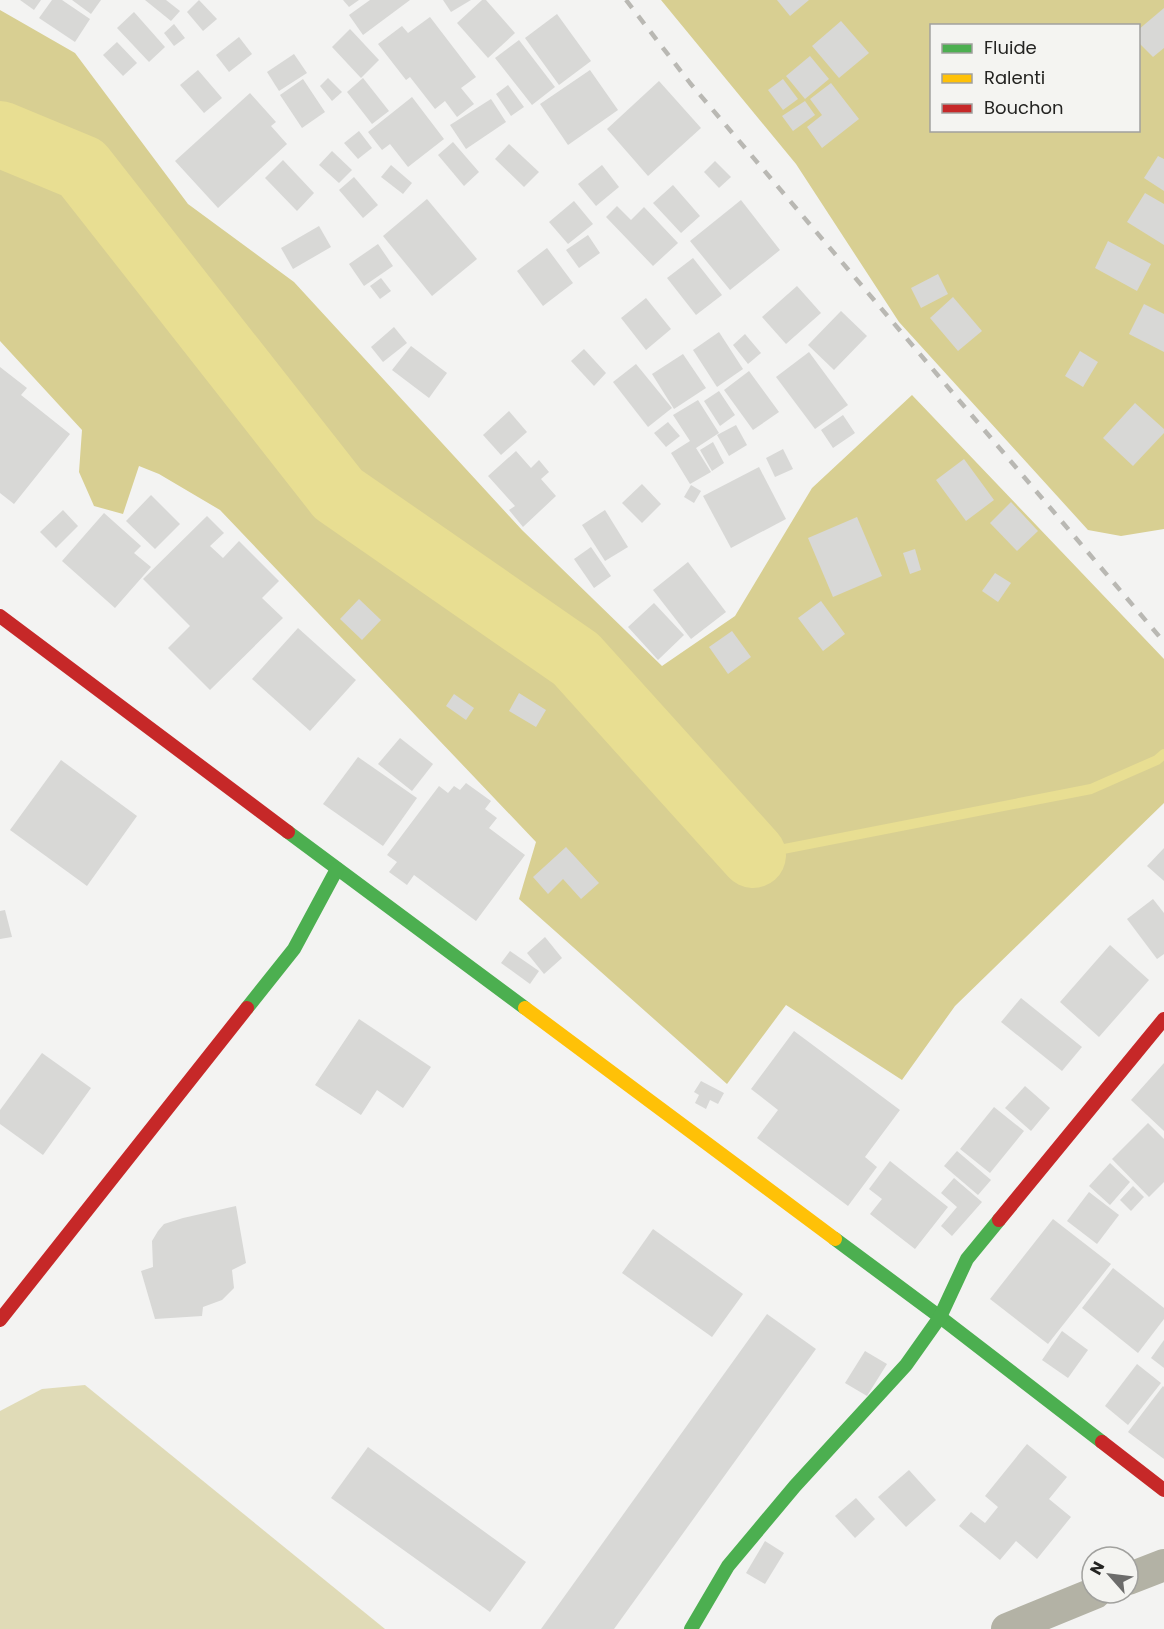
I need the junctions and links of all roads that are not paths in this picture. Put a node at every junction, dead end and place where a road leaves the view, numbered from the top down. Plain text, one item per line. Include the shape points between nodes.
1 (0, 616) edge
2 (337, 868) junction
3 (1164, 1019) edge
4 (940, 1317) junction
5 (0, 1320) edge
6 (1164, 1490) edge
7 (1164, 1565) edge
8 (1140, 1575) edge
9 (1080, 1599) edge
10 (691, 1629) edge
11 (1007, 1629) edge

1 - 2 main road
2 - 4 main road
2 - 5 main road via 294,949
3 - 4 main road via 967,1259
4 - 6 main road
4 - 10 main road via 906,1365 728,1566
7 - 8 street
9 - 11 street

